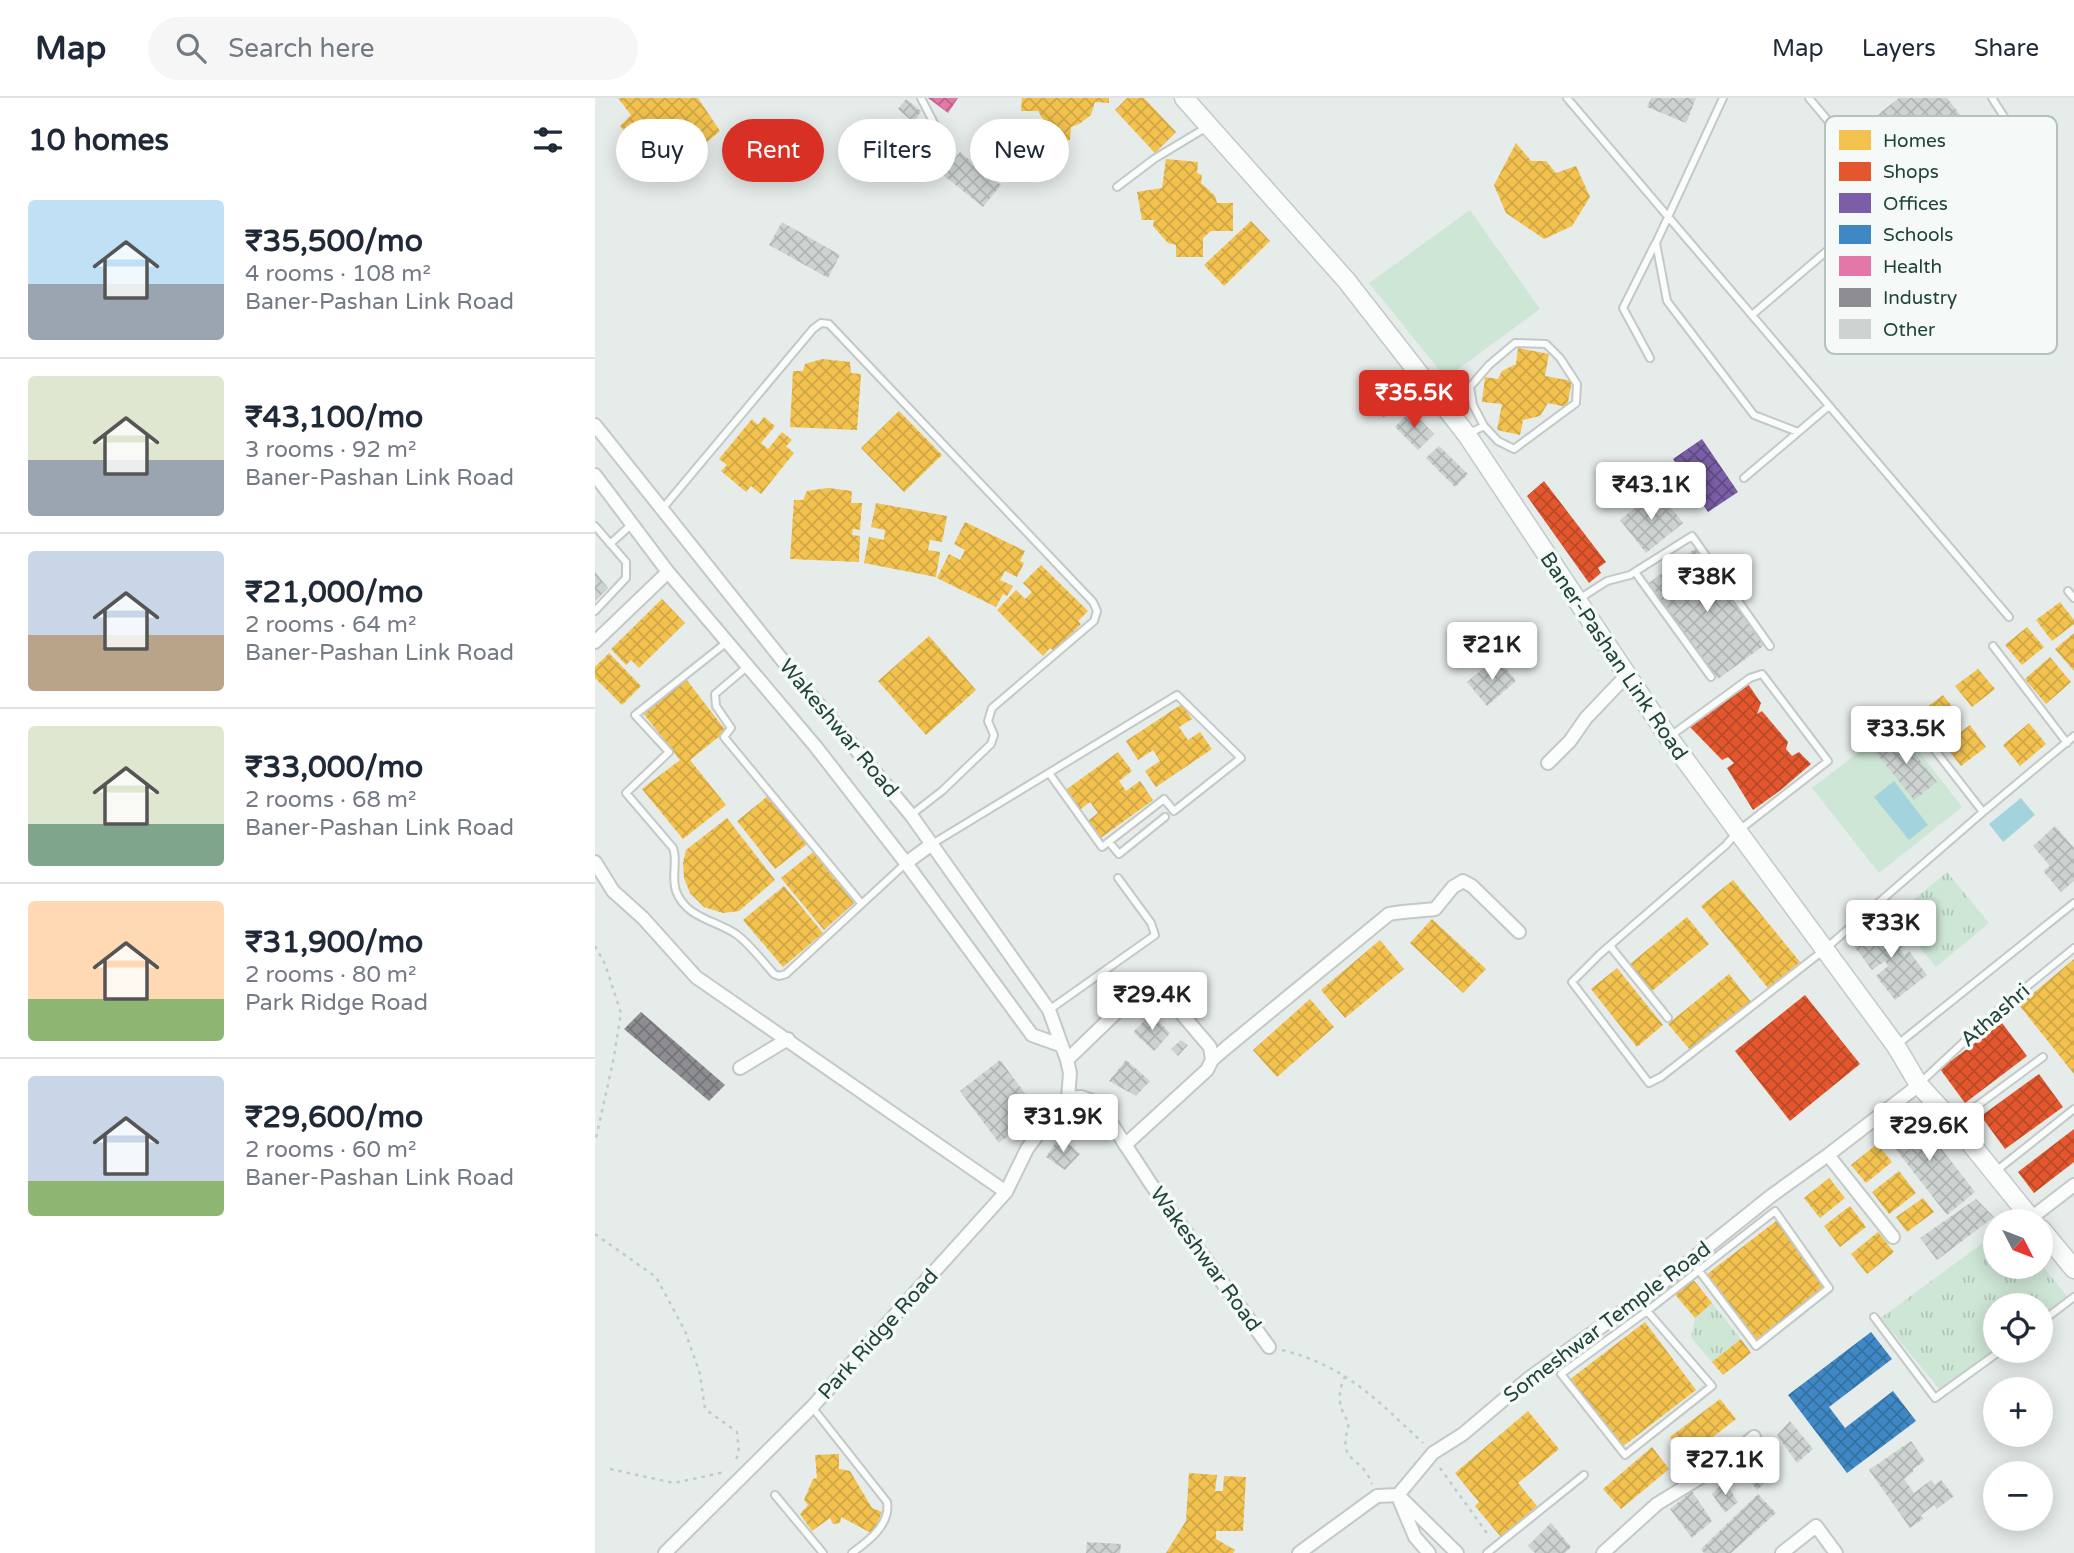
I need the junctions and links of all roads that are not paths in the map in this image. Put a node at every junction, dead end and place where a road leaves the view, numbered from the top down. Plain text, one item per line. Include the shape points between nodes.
1 (921, 98) edge
2 (1184, 98) edge
3 (1567, 98) edge
4 (1723, 98) edge
5 (1809, 98) edge
6 (1993, 98) edge
7 (2004, 116) edge
8 (1825, 117) edge
9 (932, 119) edge
10 (1209, 126) junction
11 (1117, 187) dead end
12 (1669, 217) junction
13 (1656, 243) junction
14 (1825, 253) edge
15 (1752, 315) junction
16 (1650, 358) dead end
17 (1829, 406) junction
18 (595, 425) edge
19 (1484, 426) junction
20 (1798, 432) junction
21 (1467, 435) junction
22 (595, 475) edge
23 (1744, 478) dead end
24 (662, 509) junction
25 (632, 524) junction
26 (595, 526) edge
27 (610, 544) junction
28 (668, 572) junction
29 (1635, 572) junction
30 (2068, 591) dead end
31 (2074, 598) edge
32 (1576, 601) junction
33 (595, 611) edge
34 (2009, 617) dead end
35 (595, 642) edge
36 (727, 642) junction
37 (1770, 646) dead end
38 (1993, 646) dead end
39 (748, 666) junction
40 (1626, 676) junction
41 (1711, 677) dead end
42 (1906, 713) dead end
43 (2074, 736) edge
44 (1669, 737) junction
45 (2067, 743) junction
46 (1548, 763) dead end
47 (1049, 773) junction
48 (1983, 812) junction
49 (911, 815) junction
50 (1165, 817) dead end
51 (1738, 831) junction
52 (1109, 842) junction
53 (932, 844) junction
54 (905, 863) junction
55 (595, 864) edge
56 (1118, 878) dead end
57 (861, 903) junction
58 (2074, 903) edge
59 (1520, 932) dead end
60 (1610, 946) junction
61 (2074, 948) edge
62 (1824, 950) junction
63 (1049, 1010) junction
64 (1668, 1018) dead end
65 (788, 1040) junction
66 (1060, 1045) junction
67 (1896, 1046) junction
68 (2043, 1057) dead end
69 (1067, 1060) junction
70 (1212, 1060) junction
71 (740, 1068) dead end
72 (1919, 1085) junction
73 (1068, 1098) junction
74 (2074, 1109) edge
75 (1954, 1123) junction
76 (1125, 1145) junction
77 (1828, 1155) junction
78 (1994, 1172) junction
79 (2074, 1185) edge
80 (1006, 1192) junction
81 (2024, 1209) edge
82 (2049, 1209) edge
83 (1893, 1237) dead end
84 (2053, 1244) edge
85 (1690, 1261) junction
86 (2074, 1269) edge
87 (1700, 1272) junction
88 (2074, 1297) edge
89 (1637, 1301) junction
90 (1647, 1311) junction
91 (2053, 1313) edge
92 (1874, 1317) dead end
93 (1269, 1347) road end
94 (1551, 1363) junction
95 (1983, 1363) edge
96 (1561, 1374) junction
97 (812, 1407) junction
98 (1754, 1437) dead end
99 (1584, 1475) dead end
100 (775, 1495) dead end
101 (1398, 1495) junction
102 (665, 1553) edge
103 (823, 1553) edge
104 (852, 1553) edge
105 (1299, 1553) edge
106 (1429, 1553) edge
107 (1457, 1553) edge
108 (1487, 1553) edge
109 (1603, 1553) edge
110 (1781, 1553) edge
111 (1836, 1553) edge

1 - 9 lane
2 - 10 street, Baner-Pashan Link Road
3 - 12 lane
4 - 12 lane
5 - 8 lane
6 - 7 lane
10 - 11 lane
10 - 21 street, Baner-Pashan Link Road via 1346,280
12 - 13 lane
12 - 15 lane
13 - 16 lane via 1623,309
13 - 20 lane via 1667,301 1753,415
14 - 15 lane
15 - 17 lane
17 - 20 lane
17 - 34 lane
18 - 24 street, Wakeshwar Road
19 - 19 lane via 1470,387 1514,344 1546,344 1577,384 1576,403 1514,449
19 - 21 lane
20 - 23 lane
21 - 32 street, Baner-Pashan Link Road
22 - 25 street, Wakeshwar Road
24 - 49 street, Wakeshwar Road
24 - 49 lane via 813,329 829,324 1093,602 1097,611 1094,621 992,708 988,721 994,735 991,744
25 - 27 lane
25 - 28 street, Wakeshwar Road
26 - 27 lane
27 - 33 lane via 626,562 626,578
28 - 35 street
28 - 36 street, Wakeshwar Road
29 - 32 lane via 1607,581
29 - 37 lane via 1692,537
29 - 41 lane
30 - 31 lane
32 - 40 street, Baner-Pashan Link Road
36 - 39 street, Wakeshwar Road
36 - 57 lane via 635,715 669,752 626,793 673,848 676,890 688,908 737,935 774,974 786,974
38 - 45 lane
39 - 54 street, Wakeshwar Road
39 - 57 lane via 715,694 716,706 731,728 723,737
40 - 44 street, Baner-Pashan Link Road
40 - 46 street
42 - 48 lane
43 - 45 lane
44 - 51 street, Baner-Pashan Link Road
44 - 51 lane via 1762,674 1828,761
45 - 48 lane
47 - 52 lane via 1102,847
47 - 52 lane via 1177,695 1241,758 1174,811 1164,799
47 - 53 lane
48 - 62 lane
49 - 53 street, Wakeshwar Road
50 - 52 lane via 1119,854
51 - 60 lane
51 - 62 street, Baner-Pashan Link Road
53 - 54 street
53 - 63 street, Wakeshwar Road
54 - 57 lane
54 - 66 street, Wakeshwar Road via 1032,1035
55 - 65 street via 613,891 696,977
56 - 63 lane via 1155,934
58 - 67 lane
59 - 70 street via 1462,881 1436,909 1388,914
60 - 62 lane via 1573,982 1649,1083
60 - 64 lane
61 - 72 lane, Athashri
62 - 67 street, Baner-Pashan Link Road
63 - 66 street, Wakeshwar Road
65 - 71 street
65 - 80 street
66 - 69 street, Wakeshwar Road
67 - 72 street, Baner-Pashan Link Road
68 - 75 lane
69 - 70 street via 1125,1004 1143,997 1170,1000 1210,1048
69 - 73 street, Wakeshwar Road
70 - 76 street via 1207,1070
72 - 75 street, Baner-Pashan Link Road
72 - 77 street, Someshwar Temple Road
73 - 76 street, Wakeshwar Road via 1098,1103
73 - 80 street, Park Ridge Road via 1027,1149
74 - 78 lane
75 - 78 street, Baner-Pashan Link Road
76 - 93 street, Wakeshwar Road
77 - 83 street
77 - 85 street, Someshwar Temple Road
78 - 81 street, Baner-Pashan Link Road
79 - 82 street
80 - 97 street, Park Ridge Road
84 - 86 street, Baner-Pashan Link Road
85 - 87 lane
85 - 89 street, Someshwar Temple Road
87 - 87 lane via 1756,1346 1829,1287 1775,1211
87 - 90 lane
88 - 91 lane
89 - 90 lane
89 - 94 street, Someshwar Temple Road
90 - 96 lane
90 - 96 lane via 1712,1386 1625,1455
92 - 95 lane via 1935,1398
94 - 96 lane
94 - 101 street, Someshwar Temple Road via 1433,1453
97 - 102 street, Park Ridge Road
97 - 104 lane via 887,1502 880,1527
98 - 109 street via 1719,1466 1657,1504
99 - 108 lane
100 - 103 lane
101 - 105 street via 1377,1496
101 - 106 street via 1415,1537
101 - 107 street
110 - 111 street via 1816,1526

